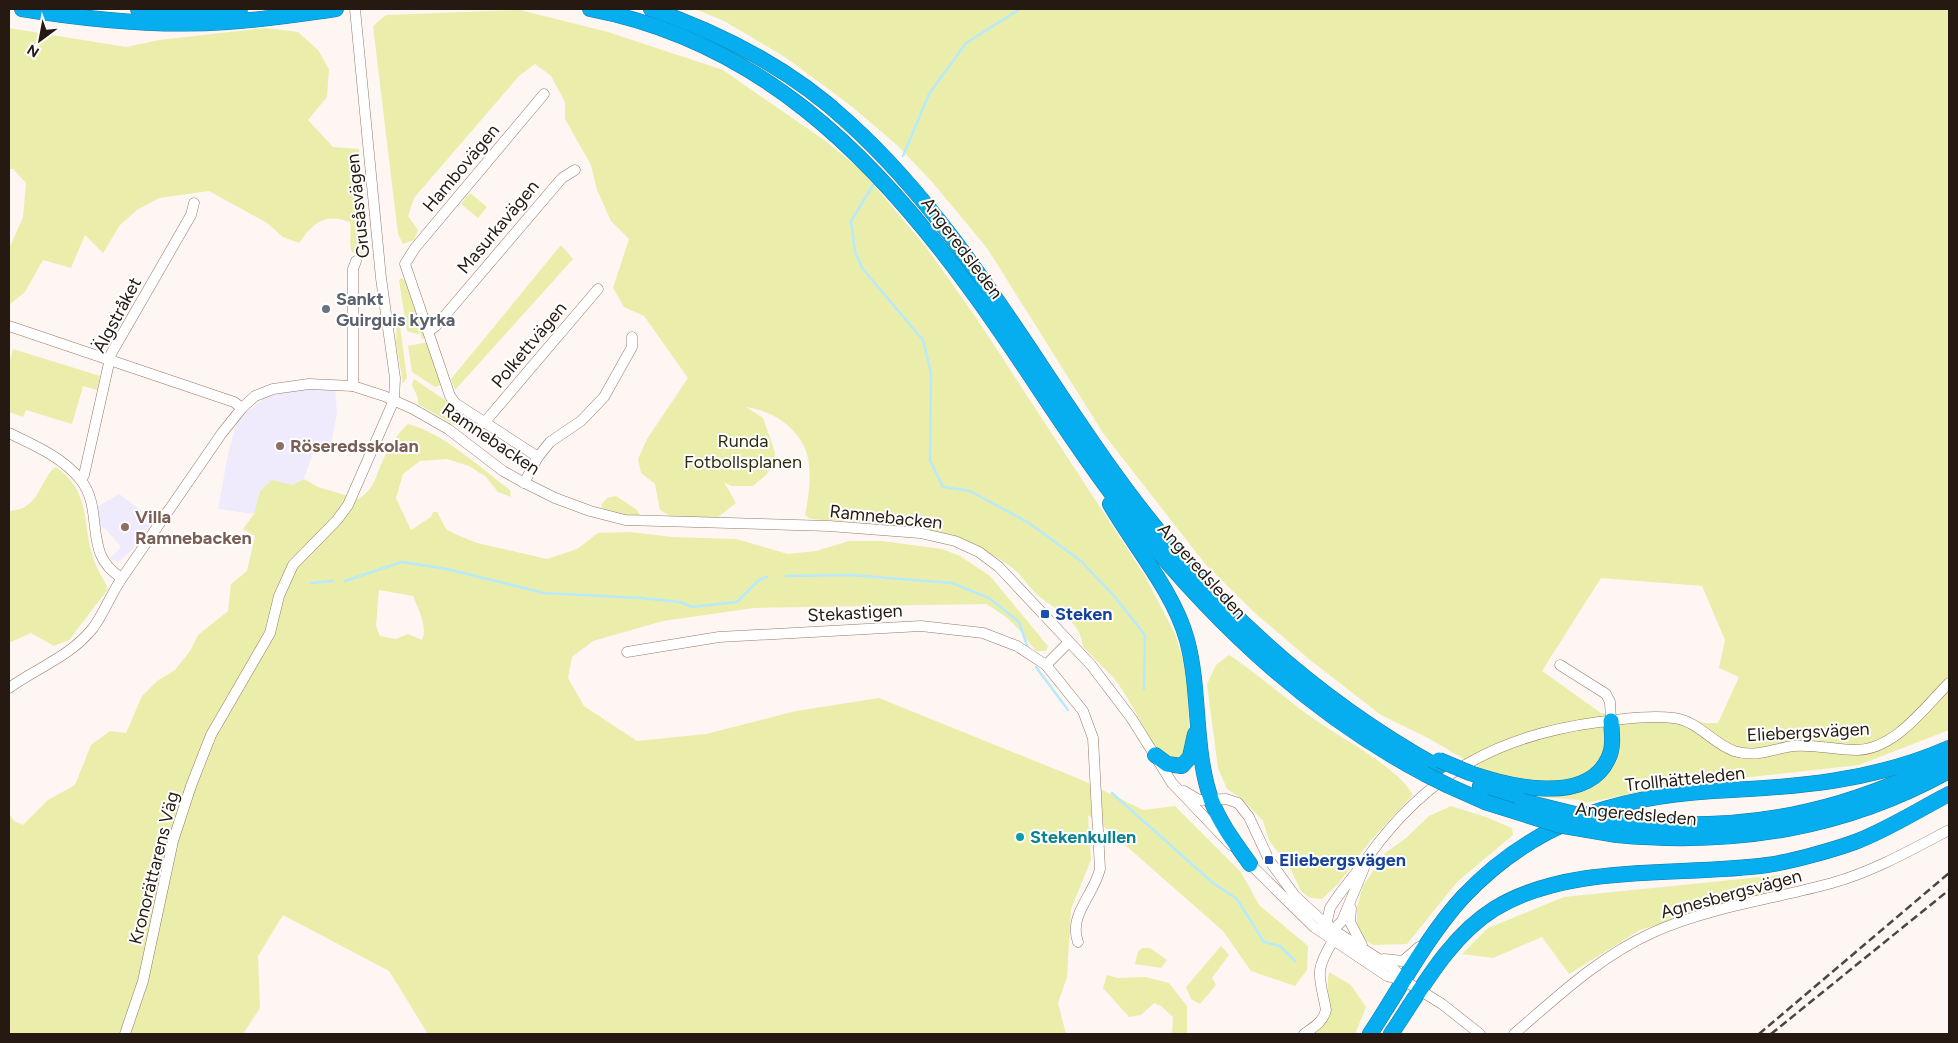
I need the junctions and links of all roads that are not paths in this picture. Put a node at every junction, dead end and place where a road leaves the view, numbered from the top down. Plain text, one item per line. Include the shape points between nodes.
1 (22, 9) edge
2 (138, 9) edge
3 (240, 9) edge
4 (336, 9) edge
5 (355, 9) edge
6 (590, 9) edge
7 (651, 9) edge
8 (544, 94) dead end
9 (575, 170) dead end
10 (194, 203) dead end
11 (356, 261) dead end
12 (598, 289) dead end
13 (9, 326) edge
14 (429, 331) junction
15 (632, 338) dead end
16 (108, 360) junction
17 (353, 386) junction
18 (394, 400) junction
19 (242, 408) junction
20 (484, 423) junction
21 (9, 433) edge
22 (1073, 440) junction
23 (538, 457) junction
24 (81, 479) junction
25 (524, 483) junction
26 (122, 578) junction
27 (1069, 642) junction
28 (627, 652) dead end
29 (1046, 665) junction
30 (1560, 665) dead end
31 (1949, 683) edge
32 (9, 688) edge
33 (1196, 708) junction
34 (1611, 721) junction
35 (1949, 748) edge
36 (1155, 755) junction
37 (1949, 758) edge
38 (1434, 767) junction
39 (1949, 772) edge
40 (1461, 779) junction
41 (1172, 783) junction
42 (1949, 794) edge
43 (1212, 800) junction
44 (1620, 829) junction
45 (1949, 830) edge
46 (1368, 856) junction
47 (1250, 864) junction
48 (1355, 889) junction
49 (1443, 922) junction
50 (1330, 928) junction
51 (1333, 941) junction
52 (1078, 942) dead end
53 (1366, 950) junction
54 (1378, 958) junction
55 (1405, 981) junction
56 (1420, 990) junction
57 (125, 1034) edge
58 (1304, 1034) edge
59 (1370, 1034) edge
60 (1391, 1034) edge
61 (1480, 1034) edge
62 (1514, 1034) edge

1 - 4 highway via 96,20 181,24 269,19
2 - 3 highway
5 - 18 street, Grusåsvägen via 381,278 396,378
6 - 22 highway, Angeredsleden via 636,20 703,46 768,82 827,125 892,190 937,244 980,301
7 - 38 highway, Angeredsleden via 707,31 780,70 847,121 880,152 972,265 1092,440 1175,551 1277,653 1344,708
8 - 14 street, Hambovägen via 419,242 405,264
9 - 14 street, Masurkavägen via 562,178
10 - 16 street, Älgstråket via 191,215
11 - 17 street via 353,269
12 - 20 street, Polkettvägen
13 - 16 street
14 - 20 street via 450,396 455,404
15 - 23 street via 632,347 604,397 581,421 550,442
16 - 19 street via 234,402
16 - 24 street, Älgstråket
17 - 18 street, Ramnebacken
17 - 19 street, Ramnebacken via 309,384 273,389 255,396
18 - 25 street, Ramnebacken via 448,429
18 - 57 street, Kronorättarens Väg via 348,505 338,520 293,565 279,596 270,633 211,736 190,786 173,841 143,981
19 - 26 street, Ramnebacken
20 - 23 street
21 - 24 street via 52,455
22 - 33 highway via 1182,625 1191,662
22 - 38 highway, Angeredsleden via 1154,547 1225,626 1279,675 1333,718 1382,750
23 - 25 street
24 - 26 street via 91,499 100,558 111,572
25 - 27 street, Ramnebacken via 564,501 625,520 872,528 920,533 954,541 979,552 999,567
26 - 32 street, Ramnebacken via 103,612 83,638 58,659
27 - 29 street
27 - 36 street, Ramnebacken via 1113,691
28 - 29 street, Stekastigen via 719,637 921,626 983,633 1017,646
29 - 52 street via 1083,712 1094,745 1100,869 1078,914
30 - 34 street via 1606,694
31 - 34 street, Eliebergsvägen via 1894,738 1858,750 1813,745 1750,754 1724,746 1695,726 1676,718
33 - 36 highway via 1193,750 1186,763 1172,766
33 - 43 highway
34 - 40 highway via 1612,746 1608,760 1596,774 1574,785 1524,787 1490,780
34 - 46 street, Eliebergsvägen via 1534,734 1475,758 1430,790 1400,817
35 - 49 highway, Trollhätteleden via 1889,770 1832,783 1655,798 1595,810 1563,823 1502,862 1462,898
36 - 41 street, Ramnebacken
37 - 44 highway, Angeredsleden via 1846,801 1803,813 1726,825
38 - 40 highway, bridge
38 - 40 highway, Angeredsleden, bridge
39 - 44 highway, Angeredsleden via 1877,804 1802,827 1711,839
40 - 44 highway, Angeredsleden, bridge via 1487,796 1558,825
41 - 43 street, Ramnebacken via 1194,798
41 - 47 street, Ramnebacken
42 - 56 highway via 1855,842 1769,865 1595,878 1538,888 1510,900 1480,919 1452,946
43 - 47 highway via 1222,822
43 - 50 street, Ramnebacken via 1232,800 1243,808 1278,874 1295,896
45 - 62 street, Agnesbergsvägen via 1859,874 1653,932 1592,969
46 - 48 street, Eliebergsvägen
46 - 50 street, Eliebergsvägen via 1330,908 1327,921
47 - 51 street, Ramnebacken via 1297,912
48 - 50 street, Eliebergsvägen via 1342,921 1335,928
48 - 53 street, Eliebergsvägen via 1350,922
49 - 54 street, Ramnebacken via 1410,957 1397,962
49 - 55 highway, Trollhätteleden
50 - 51 street, Eliebergsvägen
50 - 53 street, Ramnebacken
51 - 55 street, Ramnebacken via 1387,976
51 - 58 street via 1318,976 1326,1010 1316,1026
53 - 54 street, Ramnebacken
54 - 55 street, Ramnebacken
55 - 56 street, Ramnebacken
55 - 59 highway, Trollhätteleden
56 - 60 highway
56 - 61 street, Ramnebacken

